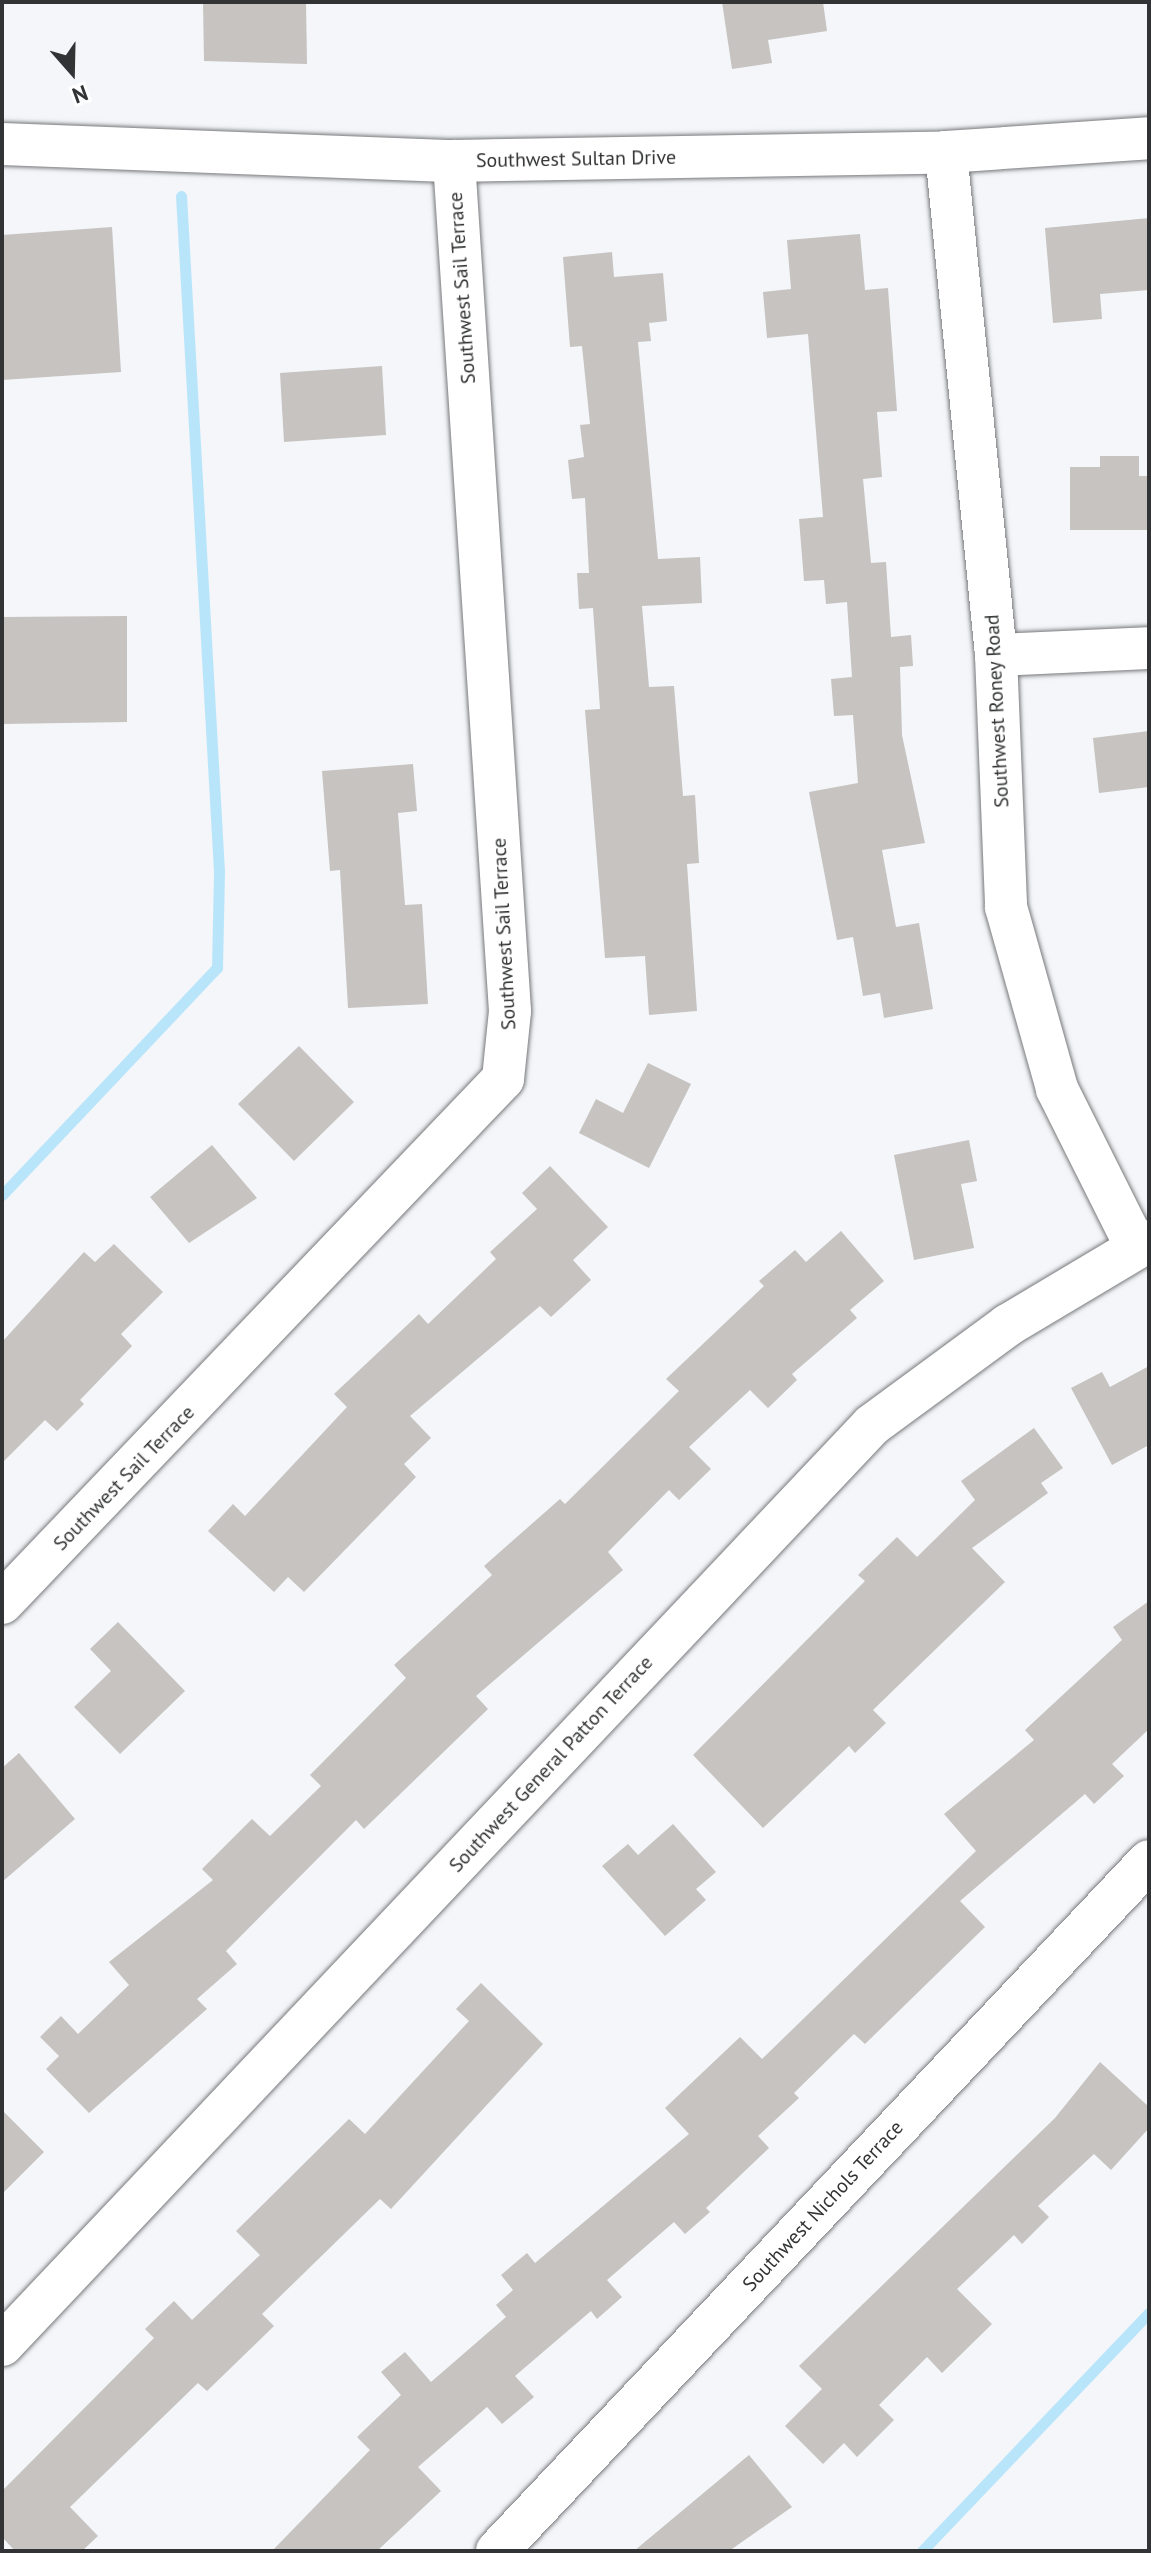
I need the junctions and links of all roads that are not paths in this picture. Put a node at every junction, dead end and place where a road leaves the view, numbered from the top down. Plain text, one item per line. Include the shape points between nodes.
1 (1149, 138) edge
2 (2, 144) edge
3 (946, 152) junction
4 (454, 161) junction
5 (1149, 648) edge
6 (996, 655) junction
7 (1142, 1244) edge
8 (2, 1603) edge
9 (1149, 1861) edge
10 (2, 2345) edge
11 (497, 2551) edge

1 - 3 street, Southwest Sultan Drive
2 - 4 street, Southwest Sultan Drive
3 - 4 street, Southwest Sultan Drive
3 - 6 street, Southwest Roney Road
4 - 8 street, Southwest Sail Terrace via 510,1011 503,1079 467,1125
5 - 6 street
6 - 7 street, Southwest Roney Road via 1006,907 1057,1089
7 - 10 street, Southwest General Patton Terrace via 1008,1325 872,1425
9 - 11 street, Southwest Nichols Terrace

